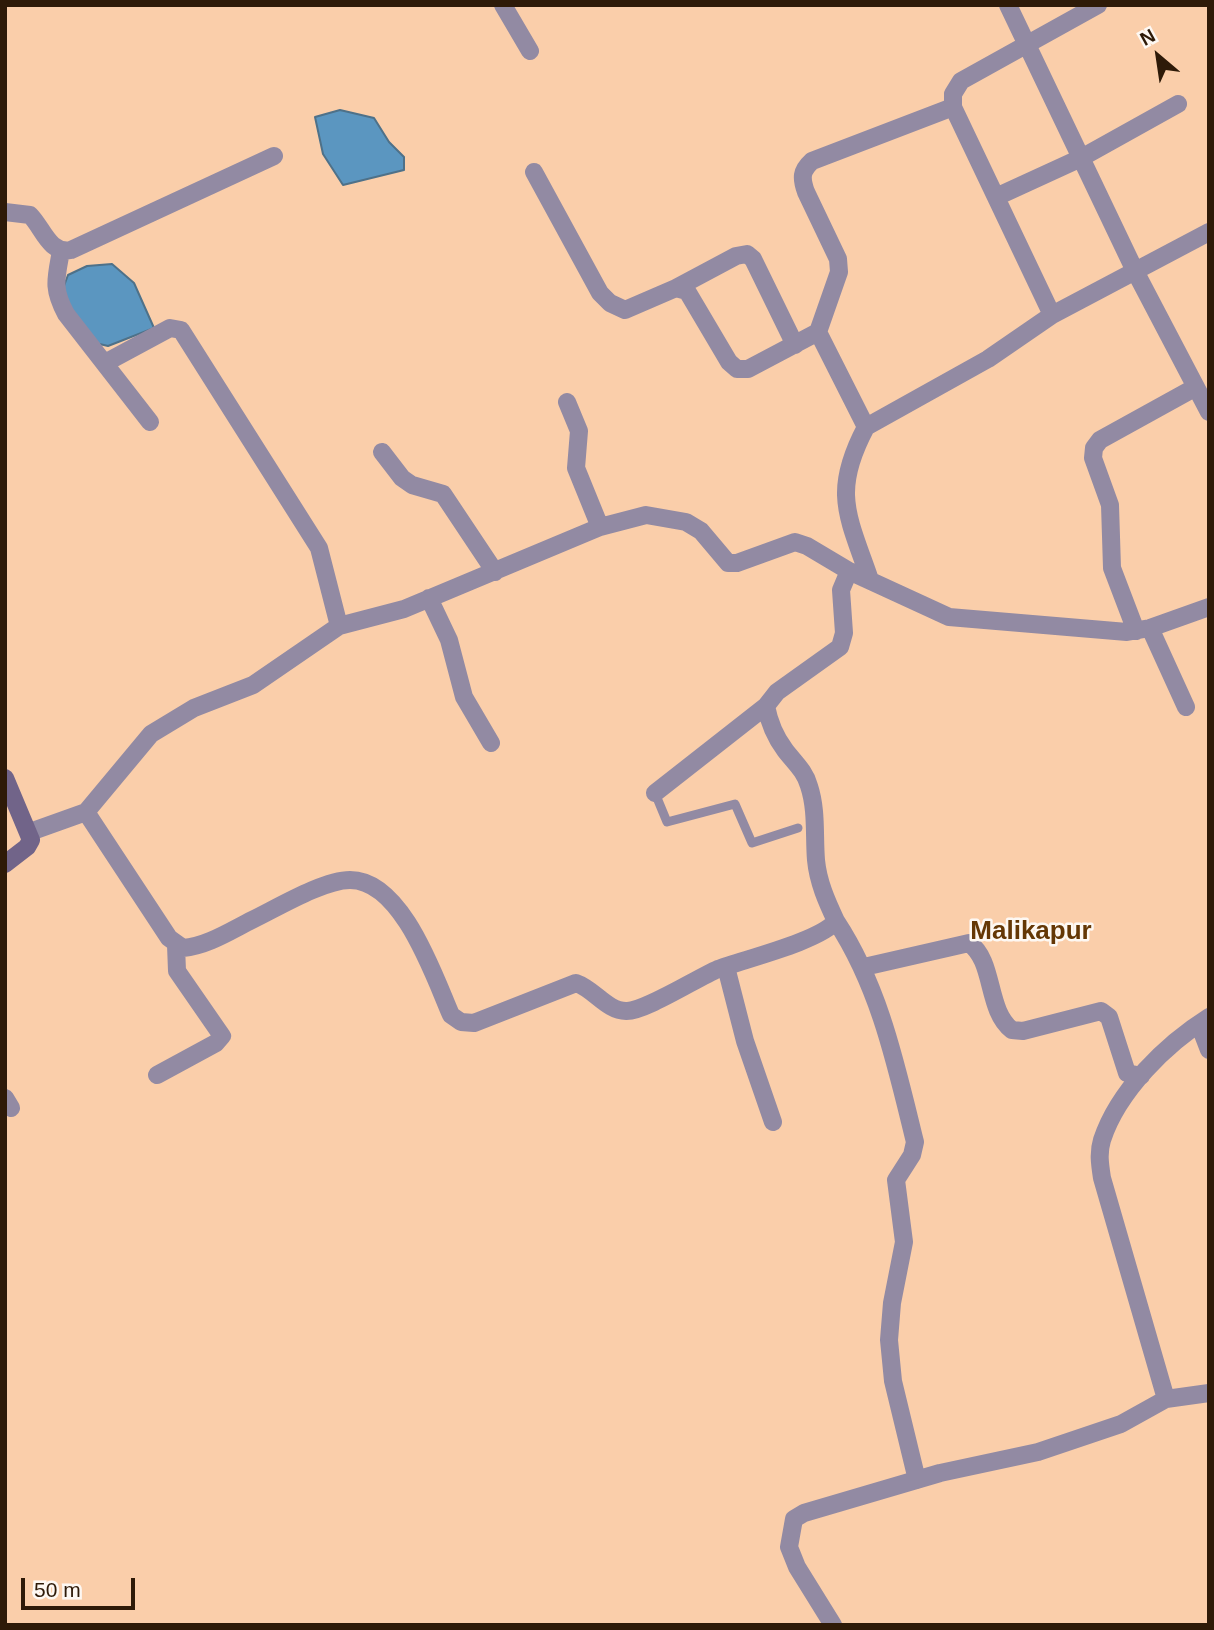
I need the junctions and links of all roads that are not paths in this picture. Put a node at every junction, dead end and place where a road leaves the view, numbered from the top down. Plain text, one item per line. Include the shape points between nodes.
1 (503, 5) edge
2 (1008, 5) edge
3 (1098, 5) edge
4 (1026, 44) junction
5 (530, 51) dead end
6 (1178, 104) dead end
7 (953, 107) junction
8 (274, 156) dead end
9 (1081, 158) junction
10 (534, 172) dead end
11 (996, 198) junction
12 (5, 212) edge
13 (1209, 232) edge
14 (61, 251) junction
15 (1135, 271) junction
16 (676, 288) junction
17 (1052, 315) junction
18 (818, 332) junction
19 (795, 345) junction
20 (105, 363) junction
21 (1196, 387) junction
22 (567, 402) dead end
23 (1209, 412) edge
24 (150, 422) dead end
25 (866, 427) junction
26 (382, 452) dead end
27 (600, 527) junction
28 (849, 570) junction
29 (495, 572) junction
30 (869, 577) junction
31 (429, 598) junction
32 (1209, 607) edge
33 (340, 626) junction
34 (1143, 629) junction
35 (766, 706) junction
36 (1186, 707) dead end
37 (491, 743) dead end
38 (5, 778) edge
39 (655, 793) joint
40 (86, 812) junction
41 (798, 828) dead end
42 (30, 832) junction
43 (5, 864) edge
44 (836, 921) junction
45 (176, 945) junction
46 (726, 967) junction
47 (864, 967) junction
48 (1204, 1021) edge
49 (1209, 1050) edge
50 (157, 1075) dead end
51 (1141, 1076) junction
52 (773, 1122) dead end
53 (1209, 1393) edge
54 (1166, 1399) junction
55 (916, 1480) junction
56 (833, 1625) edge

1 - 5 street
2 - 4 street
3 - 4 street
4 - 7 street via 961,81 953,94
4 - 9 street
6 - 9 street
7 - 11 street
7 - 18 street via 812,161 804,169 802,180 838,260 839,272
8 - 14 street
9 - 11 street
9 - 15 street
10 - 16 street via 600,293 610,303 625,310
11 - 17 street
12 - 14 street via 30,215
13 - 15 street
14 - 20 street via 54,285 57,296
15 - 17 street
15 - 21 street
16 - 19 street via 687,291 737,369 748,369
16 - 19 street via 747,254 754,259
17 - 25 street via 988,359
18 - 19 street
18 - 25 street
20 - 24 street
20 - 33 street via 170,328 181,330 319,548
21 - 23 street
21 - 34 street via 1100,440 1094,448 1111,515 1111,568
22 - 27 street via 579,431 576,468
25 - 30 street via 845,486 845,507
26 - 29 street via 412,485 443,494
27 - 28 street via 646,515 686,522 701,530 728,562 737,563 795,542
27 - 29 street
28 - 30 street
28 - 35 street via 841,590 844,633 840,647 777,692
29 - 31 street
30 - 34 street via 948,617
31 - 33 street
31 - 37 street via 447,633 464,697
32 - 34 street
33 - 40 street via 253,685 194,708 151,734
34 - 36 street
35 - 39 street
35 - 44 street via 783,748 810,787 820,883
38 - 42 street
39 - 41 lane via 667,822 735,804 752,843
40 - 42 street
40 - 45 street
42 - 43 street via 27,847
44 - 46 street via 816,936
44 - 47 street
45 - 46 street via 195,947 320,888 349,880 371,887 409,924 451,1015 461,1022 474,1023 576,983 616,1009 632,1011
45 - 50 street via 177,971 222,1037
46 - 52 street
47 - 51 street via 969,943 978,953 1000,1015 1012,1030 1101,1011 1109,1017 1127,1073
47 - 55 street via 915,1142 896,1180 904,1242 889,1340 893,1381
48 - 49 street
48 - 51 street
51 - 54 street via 1111,1121 1099,1156
53 - 54 street
54 - 55 street via 1121,1424 1058,1446
55 - 56 street via 831,1502 794,1520 789,1547

